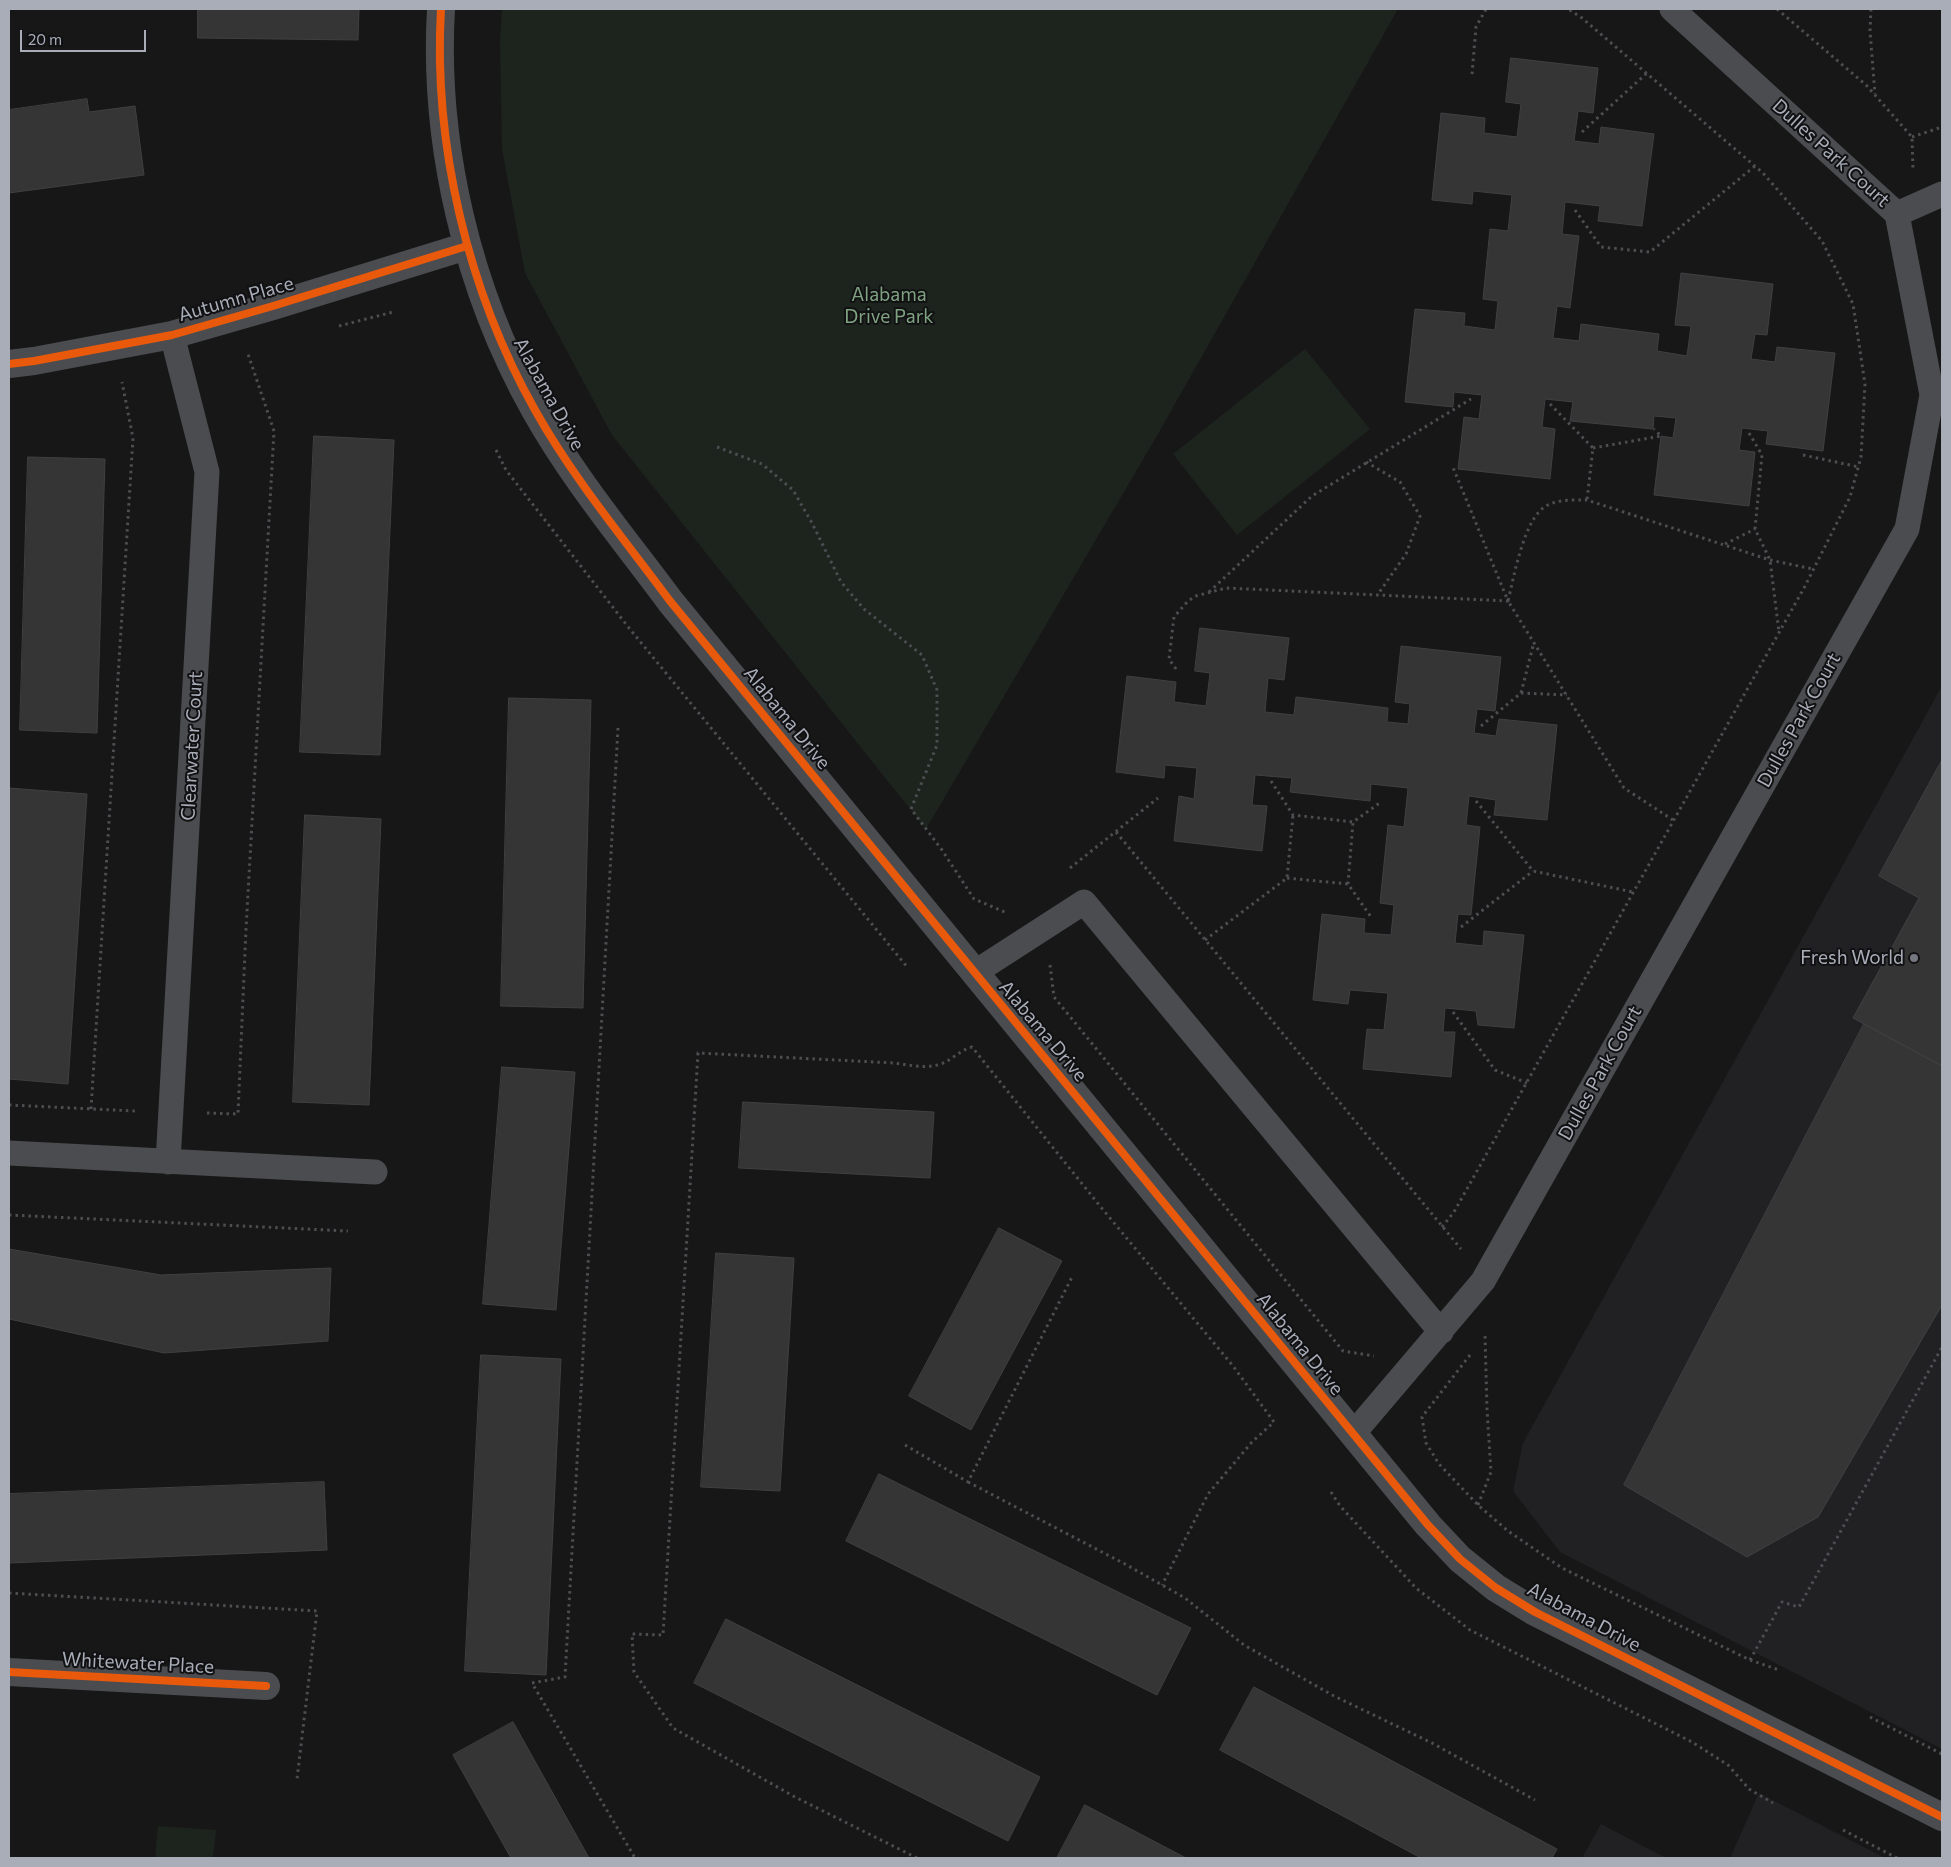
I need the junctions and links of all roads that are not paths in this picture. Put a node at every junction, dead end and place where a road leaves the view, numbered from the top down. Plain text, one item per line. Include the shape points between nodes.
1 (441, 9) edge
2 (1672, 9) edge
3 (1942, 194) edge
4 (1906, 210) junction
5 (467, 246) junction
6 (172, 334) junction
7 (9, 364) edge
8 (974, 973) junction
9 (9, 1153) edge
10 (168, 1162) junction
11 (374, 1172) dead end
12 (1440, 1332) junction
13 (1353, 1434) junction
14 (9, 1672) edge
15 (266, 1686) dead end
16 (1942, 1817) edge

1 - 5 street, Alabama Drive via 439,45 444,133
2 - 4 lane, Dulles Park Court
3 - 4 lane
4 - 12 lane, Dulles Park Court via 1932,395 1907,529 1483,1281
5 - 6 street, Autumn Place
5 - 8 street, Alabama Drive via 496,330 535,410 578,478 670,601
6 - 7 street, Autumn Place
6 - 10 lane, Clearwater Court via 207,472
8 - 12 lane via 1084,902
8 - 13 street, Alabama Drive
9 - 10 lane
10 - 11 lane
12 - 13 lane, Dulles Park Court
13 - 16 street, Alabama Drive via 1428,1525 1460,1559 1496,1588 1535,1612
14 - 15 street, Whitewater Place

